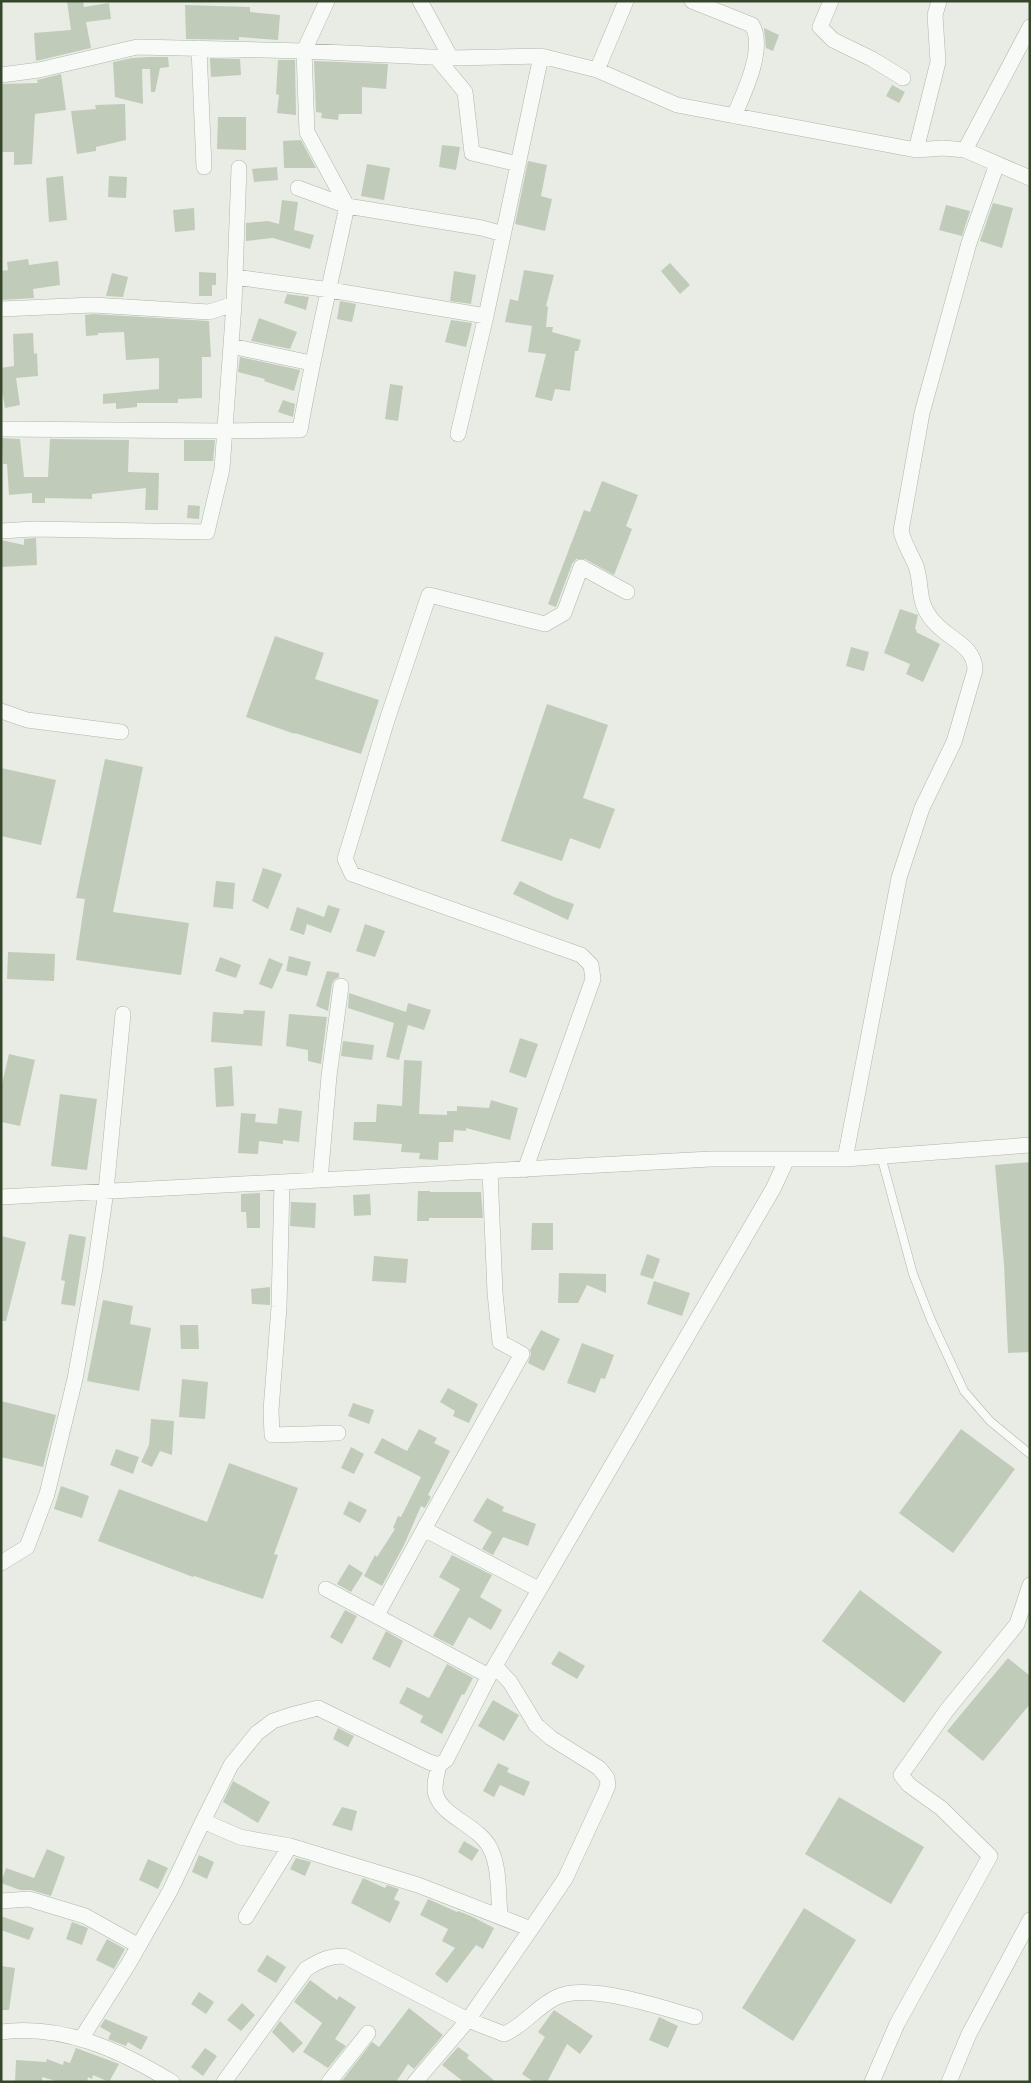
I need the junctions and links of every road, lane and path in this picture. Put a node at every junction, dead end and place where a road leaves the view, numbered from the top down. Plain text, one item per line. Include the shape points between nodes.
1 (327, 1) edge
2 (420, 1) edge
3 (626, 1) edge
4 (692, 1) edge
5 (831, 1) edge
6 (939, 1) edge
7 (1030, 27) edge
8 (199, 48) junction
9 (304, 51) junction
10 (540, 56) junction
11 (444, 58) junction
12 (597, 70) junction
13 (1, 75) edge
14 (903, 78) dead end
15 (734, 116) junction
16 (916, 150) junction
17 (965, 150) junction
18 (518, 164) junction
19 (997, 164) junction
20 (204, 167) dead end
21 (238, 168) dead end
22 (1030, 178) edge
23 (298, 188) dead end
24 (347, 206) junction
25 (503, 234) junction
26 (235, 277) junction
27 (330, 290) junction
28 (234, 304) junction
29 (1, 309) edge
30 (486, 316) junction
31 (231, 346) junction
32 (311, 363) junction
33 (1, 429) edge
34 (225, 431) junction
35 (458, 434) dead end
36 (1, 531) edge
37 (627, 592) dead end
38 (1, 712) edge
39 (121, 732) dead end
40 (341, 986) dead end
41 (123, 1014) dead end
42 (1030, 1145) edge
43 (881, 1156) junction
44 (786, 1159) junction
45 (846, 1159) junction
46 (525, 1170) junction
47 (490, 1171) junction
48 (320, 1180) junction
49 (282, 1182) junction
50 (106, 1191) junction
51 (1, 1197) edge
52 (338, 1432) dead end
53 (1030, 1454) edge
54 (424, 1529) junction
55 (1, 1563) edge
56 (1030, 1585) edge
57 (326, 1589) dead end
58 (538, 1589) junction
59 (377, 1616) junction
60 (492, 1671) junction
61 (439, 1765) junction
62 (203, 1821) junction
63 (290, 1846) junction
64 (1, 1901) edge
65 (500, 1916) junction
66 (246, 1917) dead end
67 (1030, 1920) edge
68 (531, 1929) junction
69 (139, 1946) junction
70 (695, 2017) dead end
71 (468, 2020) junction
72 (1, 2032) edge
73 (368, 2033) dead end
74 (81, 2039) junction
75 (172, 2082) edge
76 (224, 2082) edge
77 (329, 2082) edge
78 (415, 2082) edge
79 (872, 2082) edge
80 (949, 2082) edge

1 - 9 street
2 - 11 street
3 - 12 street
4 - 15 street via 752,25 756,32 753,68
5 - 14 street via 820,27 833,40
6 - 16 street via 935,15 938,62
7 - 17 street
8 - 9 street
8 - 13 street via 137,47 39,70
8 - 20 street
9 - 11 street
9 - 24 street via 307,132
10 - 11 street
10 - 12 street
10 - 18 street
11 - 18 street via 465,92 472,153
12 - 15 street via 677,105
15 - 16 street
16 - 17 street
17 - 19 street
18 - 25 street
19 - 22 street
19 - 45 street via 969,244 922,413 901,531 916,569 919,592 928,616 972,654 975,670 954,742 922,808 899,878
21 - 26 street
23 - 24 street
24 - 25 street
24 - 27 street
25 - 30 street
26 - 27 street
26 - 28 street
27 - 30 street
27 - 32 street
28 - 29 street via 209,312 93,306
28 - 31 street
30 - 35 street
31 - 32 street
31 - 34 street
32 - 34 street via 300,430
33 - 34 street
34 - 36 street via 222,469 207,532
37 - 46 street via 581,567 564,613 546,624 429,595 345,859 352,874 580,955 591,965 593,979
38 - 39 street via 27,720
40 - 48 street
41 - 50 street
42 - 43 street
43 - 45 street
43 - 53 lane via 913,1274 964,1391 990,1421
44 - 45 street
44 - 46 street via 711,1159
44 - 58 street via 768,1197
46 - 47 street
47 - 48 street
47 - 54 street via 500,1342 522,1354
48 - 49 street
49 - 50 street
49 - 52 street via 272,1435
50 - 51 street
50 - 55 street via 75,1379 47,1494 27,1547
54 - 58 street
54 - 59 street
56 - 79 street via 1017,1624 947,1710 901,1775 941,1808 990,1856 897,2024
57 - 59 street
58 - 60 street
59 - 60 street
60 - 61 street via 446,1760
60 - 68 street via 516,1690 536,1725 599,1768 608,1785 565,1879
61 - 62 street via 318,1708 273,1721 257,1734 231,1765
61 - 65 street via 436,1794 442,1805 490,1847 495,1860
62 - 63 street via 240,1837
62 - 69 street via 170,1891
63 - 65 street via 418,1885
63 - 66 street
64 - 69 street via 29,1899 85,1916
65 - 68 street
67 - 80 street via 969,2034
68 - 71 street
69 - 74 street
70 - 71 street via 637,2000 576,1992 558,1996 513,2031 504,2034
71 - 76 street via 344,1956 330,1956 306,1969
71 - 78 street
72 - 74 street via 16,2030 72,2035
73 - 77 street
74 - 75 street via 136,2060

